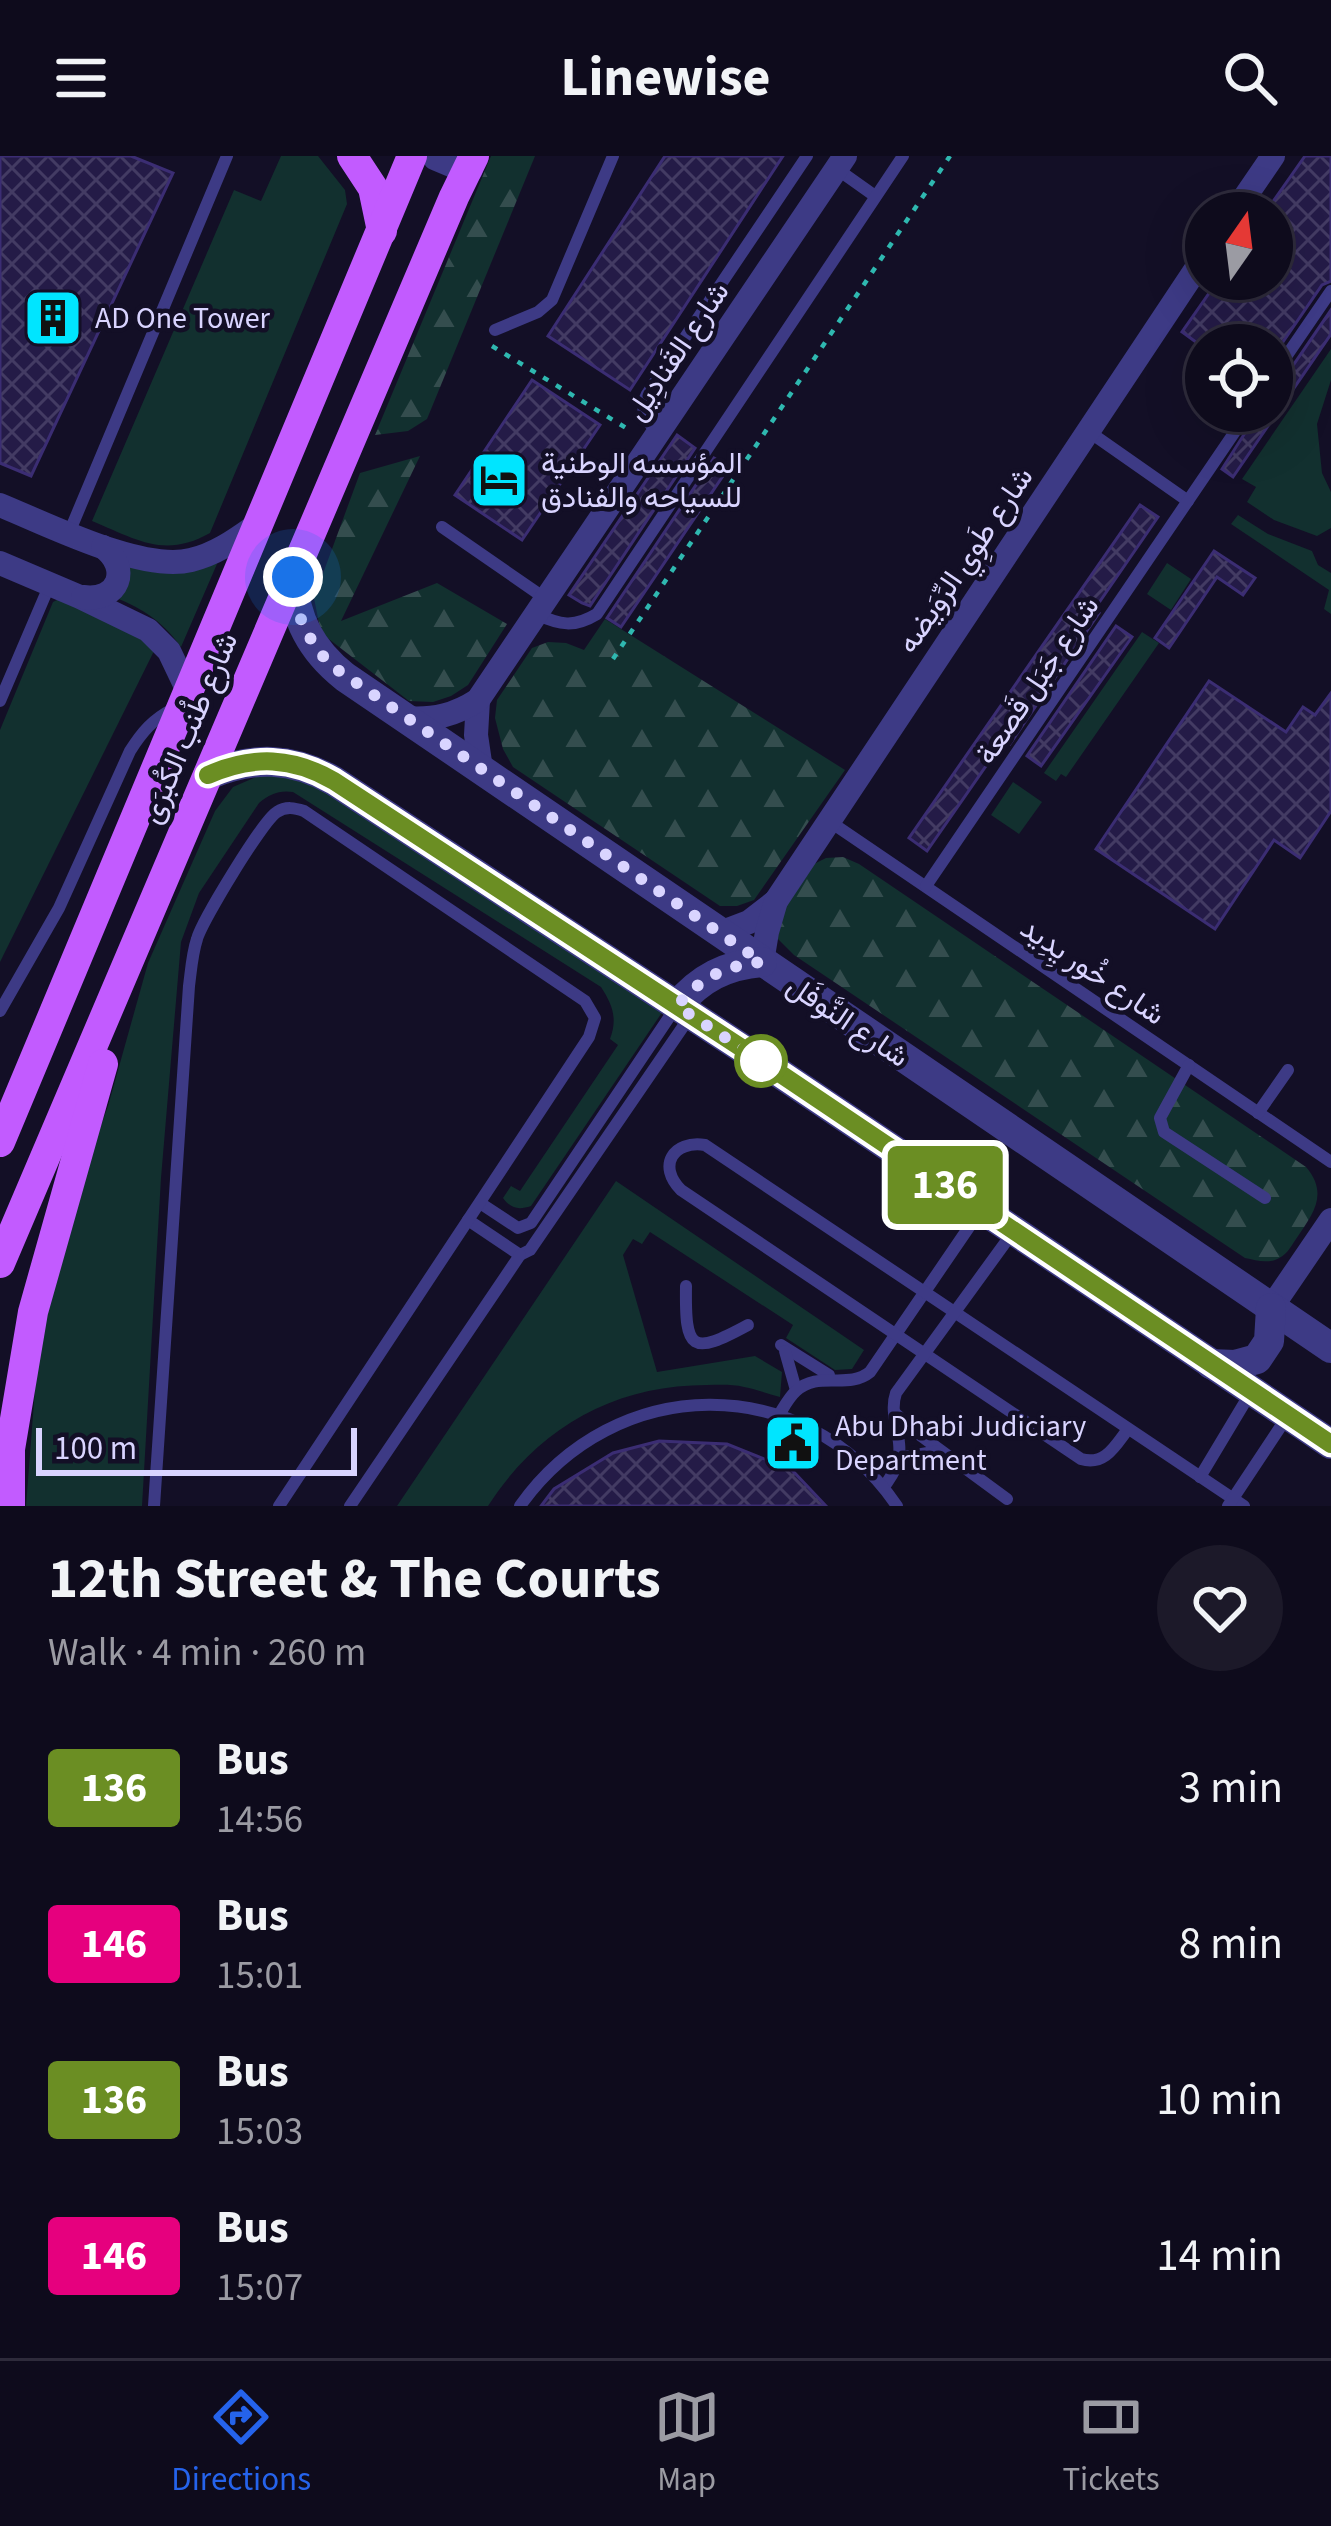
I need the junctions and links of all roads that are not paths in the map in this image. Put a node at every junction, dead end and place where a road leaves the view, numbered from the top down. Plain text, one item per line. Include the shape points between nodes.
1 (227, 156) edge
2 (352, 156) edge
3 (412, 156) edge
4 (437, 156) edge
5 (613, 156) edge
6 (807, 156) edge
7 (903, 156) edge
8 (1273, 156) edge
9 (471, 162) edge
10 (840, 162) edge
11 (1248, 192) edge
12 (875, 196) junction
13 (382, 231) junction
14 (1185, 285) edge
15 (1331, 291) edge
16 (495, 330) dead end
17 (1293, 346) edge
18 (1087, 430) junction
19 (1235, 432) edge
20 (655, 437) junction
21 (1188, 501) junction
22 (0, 506) edge
23 (260, 522) junction
24 (442, 527) dead end
25 (69, 533) junction
26 (103, 547) junction
27 (0, 562) edge
28 (293, 577) junction
29 (50, 584) junction
30 (80, 596) junction
31 (541, 606) junction
32 (187, 698) junction
33 (478, 700) junction
34 (0, 701) edge
35 (406, 718) junction
36 (481, 769) junction
37 (208, 775) junction
38 (829, 820) junction
39 (926, 886) junction
40 (776, 902) junction
41 (720, 933) junction
42 (140, 938) junction
43 (762, 962) junction
44 (0, 1011) edge
45 (684, 1011) junction
46 (1189, 1065) junction
47 (1288, 1070) dead end
48 (1258, 1112) junction
49 (596, 1126) junction
50 (610, 1134) junction
51 (0, 1142) edge
52 (1331, 1162) edge
53 (1265, 1198) dead end
54 (480, 1202) junction
55 (982, 1210) junction
56 (468, 1220) junction
57 (1331, 1220) edge
58 (1013, 1231) junction
59 (520, 1255) junction
60 (0, 1263) edge
61 (686, 1286) dead end
62 (924, 1292) junction
63 (1271, 1308) junction
64 (955, 1312) junction
65 (748, 1325) dead end
66 (893, 1334) junction
67 (1331, 1348) edge
68 (924, 1354) junction
69 (1211, 1364) junction
70 (836, 1379) junction
71 (796, 1390) junction
72 (1251, 1391) junction
73 (892, 1411) junction
74 (779, 1415) junction
75 (1288, 1415) junction
76 (1128, 1429) junction
77 (1331, 1444) edge
78 (940, 1450) junction
79 (899, 1458) junction
80 (1199, 1477) junction
81 (884, 1487) junction
82 (1007, 1499) dead end
83 (1235, 1504) edge
84 (10, 1506) edge
85 (154, 1506) edge
86 (279, 1506) edge
87 (350, 1506) edge
88 (520, 1506) edge
89 (897, 1506) edge

1 - 25 lane
2 - 13 main road via 374,188
3 - 13 main road, شارع طُنب الكُبرَى
4 - 9 street
5 - 16 lane via 552,300
6 - 20 lane via 647,394 644,413
7 - 12 lane
8 - 11 street
9 - 28 main road, شارع طُنب الكُبرَى
10 - 12 lane
10 - 20 street, شارع القَنادِيل
12 - 31 lane via 596,614 556,624
13 - 23 main road, شارع طُنب الكُبرَى
14 - 18 street, شارع طَوِي الرِّوَيضه
15 - 17 lane
18 - 21 lane
18 - 38 street, شارع طَوِي الرِّوَيضه
19 - 21 lane, شارع جَبَل قَصعة
20 - 31 street, شارع القَنادِيل
21 - 39 lane, شارع جَبَل قَصعة
22 - 25 street
23 - 26 street via 191,560 155,561
23 - 32 main road, شارع طُنب الكُبرَى
24 - 31 lane
25 - 26 street
26 - 30 street via 118,566 117,583 105,596
27 - 29 street
28 - 35 street, شارع النَّوفَل via 302,626 320,654
28 - 37 main road, شارع طُنب الكُبرَى
29 - 30 street
29 - 34 lane
30 - 32 street via 160,640
31 - 33 street, شارع القَنادِيل
32 - 44 lane via 158,716 130,751 59,908
32 - 51 main road, شارع طُنب الكُبرَى
33 - 35 street via 436,718
33 - 36 street
35 - 36 street, شارع النَّوفَل
36 - 41 street, شارع النَّوفَل
37 - 42 main road, شارع طُنب الكُبرَى
37 - 45 street via 272,760 315,770
38 - 39 lane, شارع خُور يِدِيد
38 - 40 street, شارع طَوِي الرِّوَيضه
39 - 46 lane, شارع خُور يِدِيد
40 - 41 street, شارع طَوِي الرِّوَيضه
40 - 43 street, شارع طَوِي الرِّوَيضه
41 - 43 street, شارع النَّوفَل
42 - 60 main road, شارع طُنب الكُبرَى
42 - 84 main road via 33,1312 10,1449
43 - 45 street via 714,973 688,993
43 - 63 street, شارع النَّوفَل
45 - 49 lane
45 - 50 lane
45 - 55 street
46 - 48 lane, شارع خُور يِدِيد
46 - 53 lane via 1160,1118 1164,1132
47 - 48 lane
48 - 52 lane, شارع خُور يِدِيد
49 - 50 lane
49 - 54 lane via 527,1226 513,1226
50 - 59 lane
54 - 56 lane
54 - 85 lane via 589,1037 591,1008 304,811 275,813 196,939
55 - 58 street
55 - 62 lane
56 - 59 lane
56 - 86 lane
57 - 63 street
58 - 64 lane
58 - 69 street
59 - 87 lane
61 - 65 lane via 686,1326 697,1342 712,1344
62 - 64 lane
62 - 66 lane
62 - 66 lane via 705,1144 674,1153 674,1185
63 - 67 street, شارع النَّوفَل
63 - 69 street via 1269,1341 1257,1359
64 - 68 lane
64 - 76 lane
66 - 68 lane
66 - 70 lane via 870,1372
68 - 73 lane
68 - 76 lane via 1081,1459 1102,1459
69 - 72 street
70 - 71 lane
70 - 71 lane via 782,1345
71 - 74 lane
72 - 75 street
72 - 80 lane
73 - 78 lane
73 - 79 lane
74 - 81 lane via 837,1444
74 - 88 lane via 735,1406 647,1412 569,1452
75 - 77 street
75 - 83 lane
76 - 80 lane
78 - 79 lane
78 - 82 lane
79 - 81 lane
80 - 83 lane
81 - 89 lane

